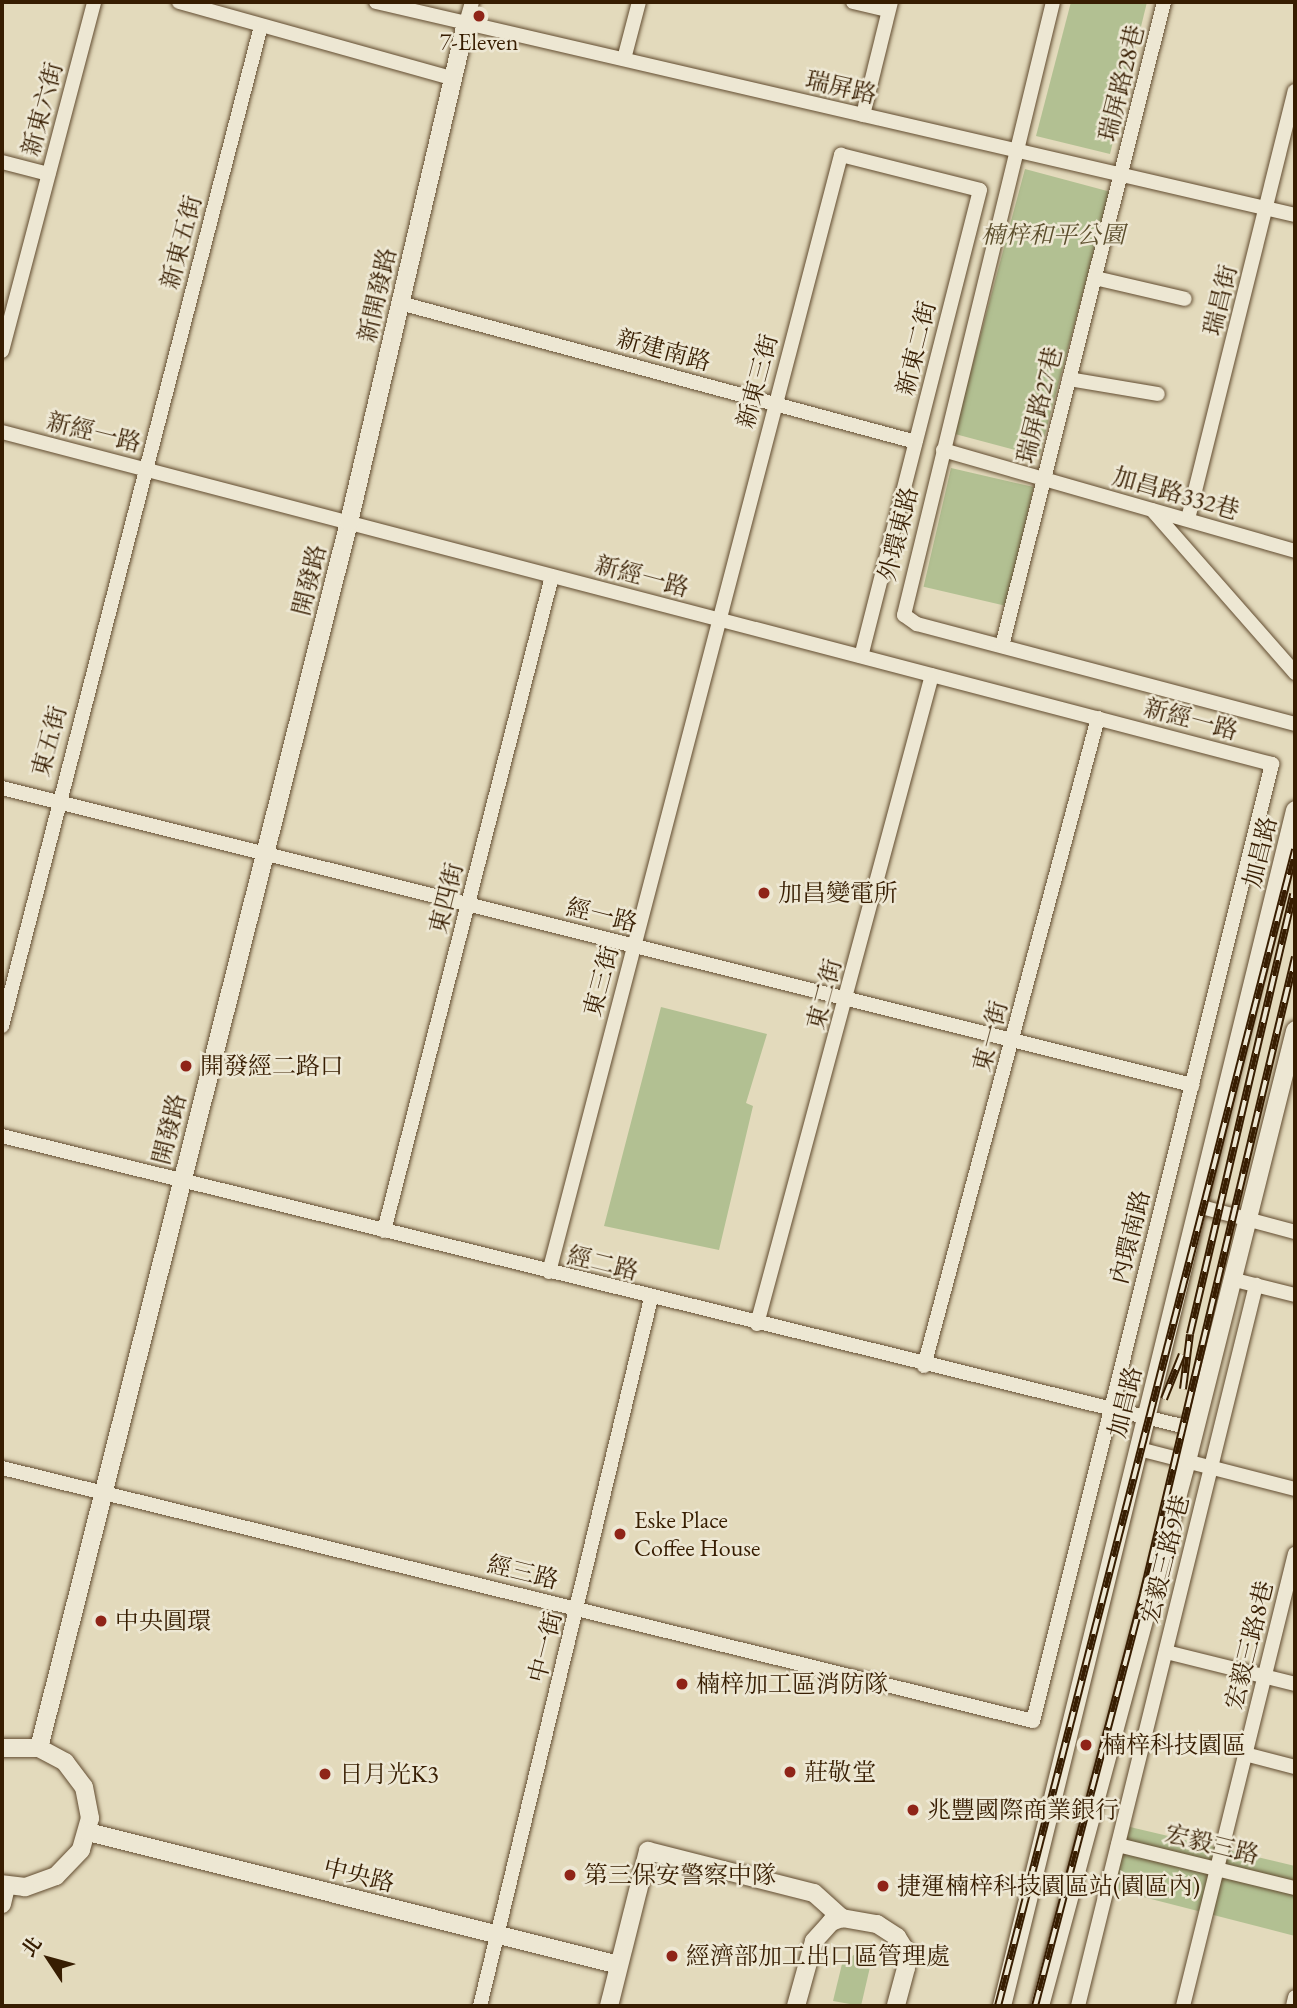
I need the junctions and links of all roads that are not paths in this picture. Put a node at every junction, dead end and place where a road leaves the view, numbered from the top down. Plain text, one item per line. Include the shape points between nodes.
1 (94, 2) edge
2 (179, 2) edge
3 (376, 2) edge
4 (472, 2) edge
5 (639, 2) edge
6 (853, 2) edge
7 (1053, 2) edge
8 (1164, 2) edge
9 (890, 6) edge
10 (466, 23) junction
11 (261, 26) junction
12 (624, 60) junction
13 (452, 78) junction
14 (1295, 91) edge
15 (863, 115) junction
16 (1016, 151) junction
17 (841, 155) joint
18 (2, 162) edge
19 (48, 174) junction
20 (1121, 175) junction
21 (1267, 208) junction
22 (1295, 215) edge
23 (1095, 278) junction
24 (1185, 299) dead end
25 (400, 303) junction
26 (2, 351) edge
27 (1069, 379) junction
28 (1158, 394) dead end
29 (775, 404) junction
30 (2, 432) edge
31 (916, 442) junction
32 (943, 450) junction
33 (145, 469) junction
34 (1044, 478) junction
35 (1152, 510) junction
36 (1188, 519) junction
37 (349, 522) junction
38 (1295, 551) edge
39 (552, 576) junction
40 (717, 619) junction
41 (1002, 646) junction
42 (862, 656) junction
43 (1295, 673) edge
44 (932, 675) junction
45 (1098, 718) junction
46 (1295, 724) edge
47 (1272, 764) joint
48 (2, 788) edge
49 (57, 802) junction
50 (1295, 810) edge
51 (265, 853) junction
52 (468, 904) junction
53 (634, 947) junction
54 (846, 999) junction
55 (2, 1026) edge
56 (1295, 1030) edge
57 (1013, 1040) junction
58 (1192, 1085) junction
59 (2, 1136) edge
60 (181, 1181) junction
61 (1198, 1206) junction
62 (1246, 1218) junction
63 (384, 1231) junction
64 (1295, 1232) edge
65 (549, 1272) junction
66 (1231, 1279) junction
67 (1256, 1285) junction
68 (1295, 1295) edge
69 (651, 1298) junction
70 (757, 1324) junction
71 (924, 1366) junction
72 (1110, 1412) junction
73 (1146, 1421) junction
74 (1194, 1429) junction
75 (1139, 1449) junction
76 (1187, 1461) junction
77 (2, 1468) edge
78 (1211, 1468) junction
79 (1295, 1489) edge
80 (103, 1493) junction
81 (1295, 1555) edge
82 (578, 1609) junction
83 (1166, 1652) junction
84 (1265, 1676) junction
85 (1295, 1684) edge
86 (1033, 1721) joint
87 (2, 1748) edge
88 (39, 1748) junction
89 (1245, 1754) junction
90 (1295, 1767) edge
91 (88, 1832) junction
92 (1118, 1845) junction
93 (1217, 1869) junction
94 (4, 1885) edge
95 (1295, 1888) edge
96 (2, 1904) edge
97 (842, 1918) junction
98 (497, 1935) junction
99 (619, 1965) junction
100 (1295, 1997) edge
101 (480, 2006) edge
102 (609, 2006) edge
103 (796, 2006) edge
104 (896, 2006) edge
105 (1002, 2006) edge
106 (1040, 2006) edge
107 (1078, 2006) edge
108 (1182, 2006) edge
109 (1293, 2006) edge

1 - 19 street, 新東六街
2 - 11 street
3 - 10 street, 瑞屏路
4 - 10 street
5 - 12 street
6 - 9 street
7 - 16 street, 外環東路
8 - 20 street, 瑞屏路28巷
9 - 15 street
10 - 12 street, 瑞屏路
10 - 13 street, 新開發路
11 - 13 street
11 - 33 street, 新東五街
12 - 15 street, 瑞屏路
13 - 25 street, 新開發路
14 - 21 street, 瑞昌街
15 - 16 street, 瑞屏路
16 - 20 street, 瑞屏路
16 - 32 street, 外環東路
17 - 29 street, 新東三街
17 - 31 street, 新東二街 via 980,190
18 - 19 street
19 - 26 street, 新東六街
20 - 21 street, 瑞屏路
20 - 23 street, 瑞屏路27巷
21 - 22 street, 瑞屏路
21 - 36 street, 瑞昌街
23 - 24 street
23 - 27 street, 瑞屏路27巷
25 - 29 street, 新建南路
25 - 37 street, 新開發路
27 - 28 street
27 - 34 street, 瑞屏路27巷
29 - 31 street, 新建南路
29 - 40 street, 新東三街
30 - 33 street, 新經一路
31 - 42 street, 新東二街
32 - 34 street, 加昌路332巷
32 - 41 street, 外環東路 via 904,615 917,624
33 - 37 street, 新經一路
33 - 49 street, 東五街
34 - 35 street, 加昌路332巷
34 - 41 street, 瑞屏路27巷
35 - 36 street, 加昌路332巷
35 - 43 street
36 - 38 street, 加昌路332巷
37 - 39 street, 新經一路
37 - 51 street, 開發路
39 - 40 street, 新經一路
39 - 52 street, 東四街
40 - 42 street, 新經一路
40 - 53 street, 東三街
41 - 46 street, 外環東路
42 - 44 street, 新經一路
44 - 45 street, 新經一路
44 - 54 street, 東二街
45 - 47 street, 新經一路
45 - 57 street, 東一街
47 - 58 street, 內環南路
48 - 49 street, 經一路
49 - 51 street, 經一路
49 - 55 street, 東五街
50 - 61 street, 加昌路
51 - 52 street, 經一路
51 - 60 street, 開發路
52 - 53 street, 經一路
52 - 63 street, 東四街
53 - 54 street, 經一路
53 - 65 street, 東三街
54 - 57 street, 經一路
54 - 70 street, 東二街
56 - 62 street
57 - 58 street, 經一路
57 - 71 street, 東一街
58 - 72 street, 內環南路
59 - 60 street, 經二路
60 - 63 street, 經二路
60 - 80 street, 開發路
61 - 62 street
61 - 73 street, 加昌路
62 - 64 street
62 - 66 street
63 - 65 street, 經二路
65 - 69 street, 經二路
66 - 67 street
66 - 74 street
67 - 68 street
67 - 78 street, 宏毅三路9巷
69 - 70 street, 經二路
69 - 82 street, 中一街
70 - 71 street, 經二路
71 - 72 street, 經二路
72 - 73 street, 經二路
72 - 86 street, 內環南路
73 - 74 street, 經二路
73 - 75 street, 加昌路
74 - 76 street
75 - 76 street
75 - 105 street, 加昌路
76 - 78 street
76 - 106 street
77 - 80 street, 經三路
78 - 79 street
78 - 83 street, 宏毅三路9巷
80 - 82 street, 經三路
80 - 88 street, 開發路
81 - 84 street, 宏毅三路8巷
82 - 86 street, 經三路
82 - 98 street, 中一街
83 - 84 street
83 - 92 street, 宏毅三路9巷
84 - 85 street
84 - 89 street, 宏毅三路8巷
87 - 88 street
88 - 91 street via 65,1762 84,1787
89 - 90 street
89 - 93 street, 宏毅三路8巷
91 - 94 street via 81,1850 56,1876 25,1887
91 - 98 street, 中央路
92 - 93 street, 宏毅三路
92 - 107 street, 宏毅三路9巷
93 - 95 street, 宏毅三路
93 - 108 street, 宏毅三路8巷
94 - 96 street
97 - 99 street via 814,1893 648,1851
97 - 103 street via 831,1922 814,1941
97 - 104 street via 877,1924 897,1937 905,1950 906,1969
98 - 99 street, 中央路
98 - 101 street, 中一街
99 - 102 street
100 - 109 street

